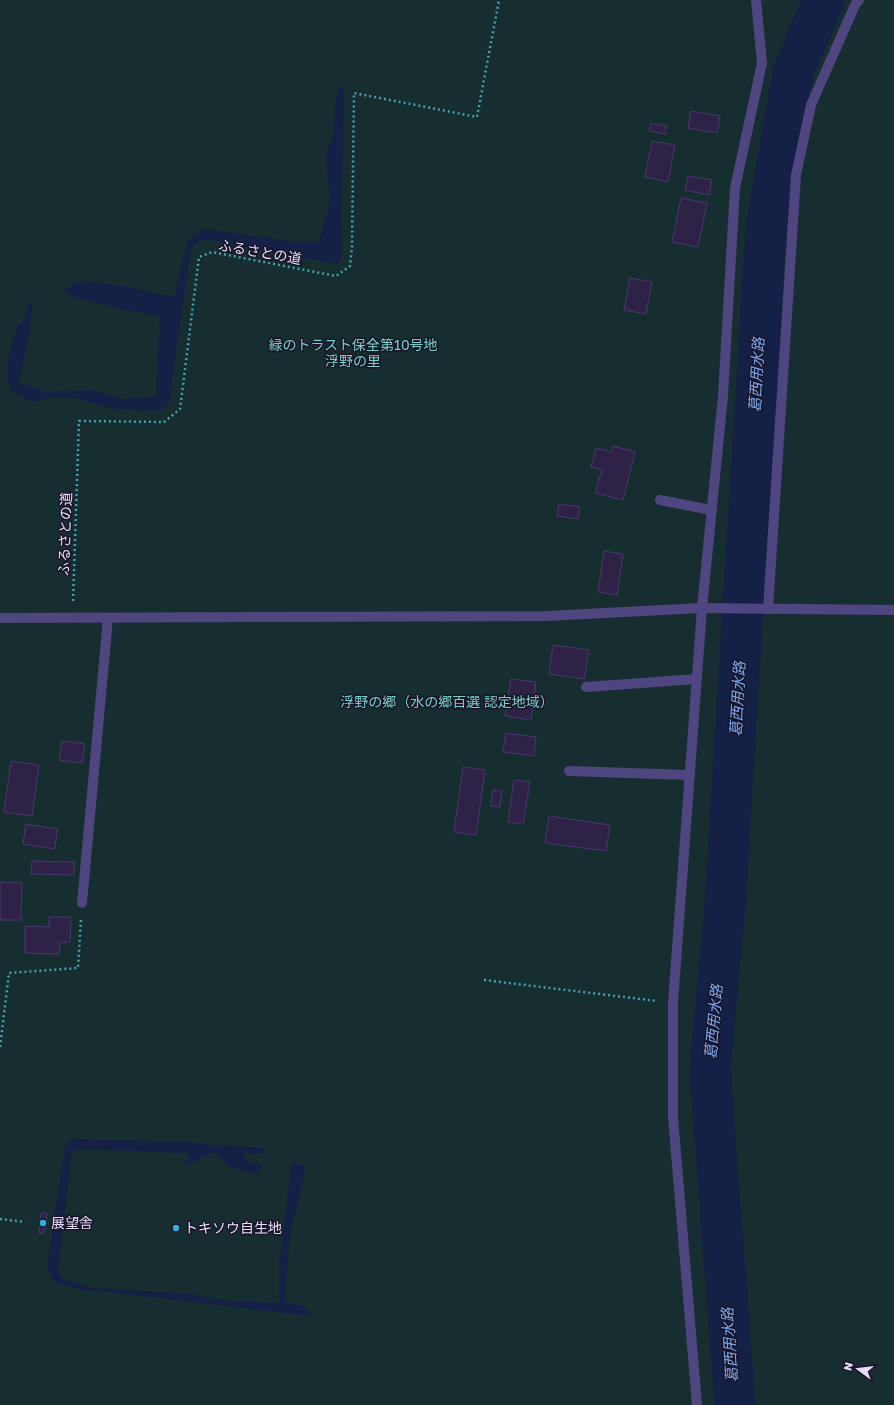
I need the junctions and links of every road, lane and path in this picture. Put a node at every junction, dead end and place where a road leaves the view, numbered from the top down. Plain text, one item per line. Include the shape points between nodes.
1 (499, 0) edge
2 (756, 0) edge
3 (859, 0) edge
4 (660, 500) dead end
5 (711, 510) junction
6 (702, 608) junction
7 (763, 609) junction
8 (894, 610) edge
9 (0, 618) edge
10 (73, 618) junction
11 (108, 618) junction
12 (697, 679) junction
13 (586, 687) dead end
14 (569, 771) dead end
15 (690, 775) junction
16 (82, 903) joint
17 (484, 980) dead end
18 (673, 1003) junction
19 (0, 1048) edge
20 (0, 1219) edge
21 (25, 1222) dead end
22 (697, 1405) edge

1 - 10 path, ふるさとの道 via 477,118 354,93 350,266 336,276 212,252 200,257 180,409 164,422 79,421
2 - 5 street via 762,64 735,188 723,396
3 - 7 street via 811,105 796,175
4 - 5 street
5 - 6 street
6 - 7 street
6 - 11 street via 546,616
6 - 12 street
7 - 8 street
9 - 10 street
10 - 11 street
11 - 16 street
12 - 13 street
12 - 15 street
14 - 15 street
15 - 18 street
16 - 19 path via 78,968 10,973
17 - 18 path
18 - 22 street via 673,1117
20 - 21 path

